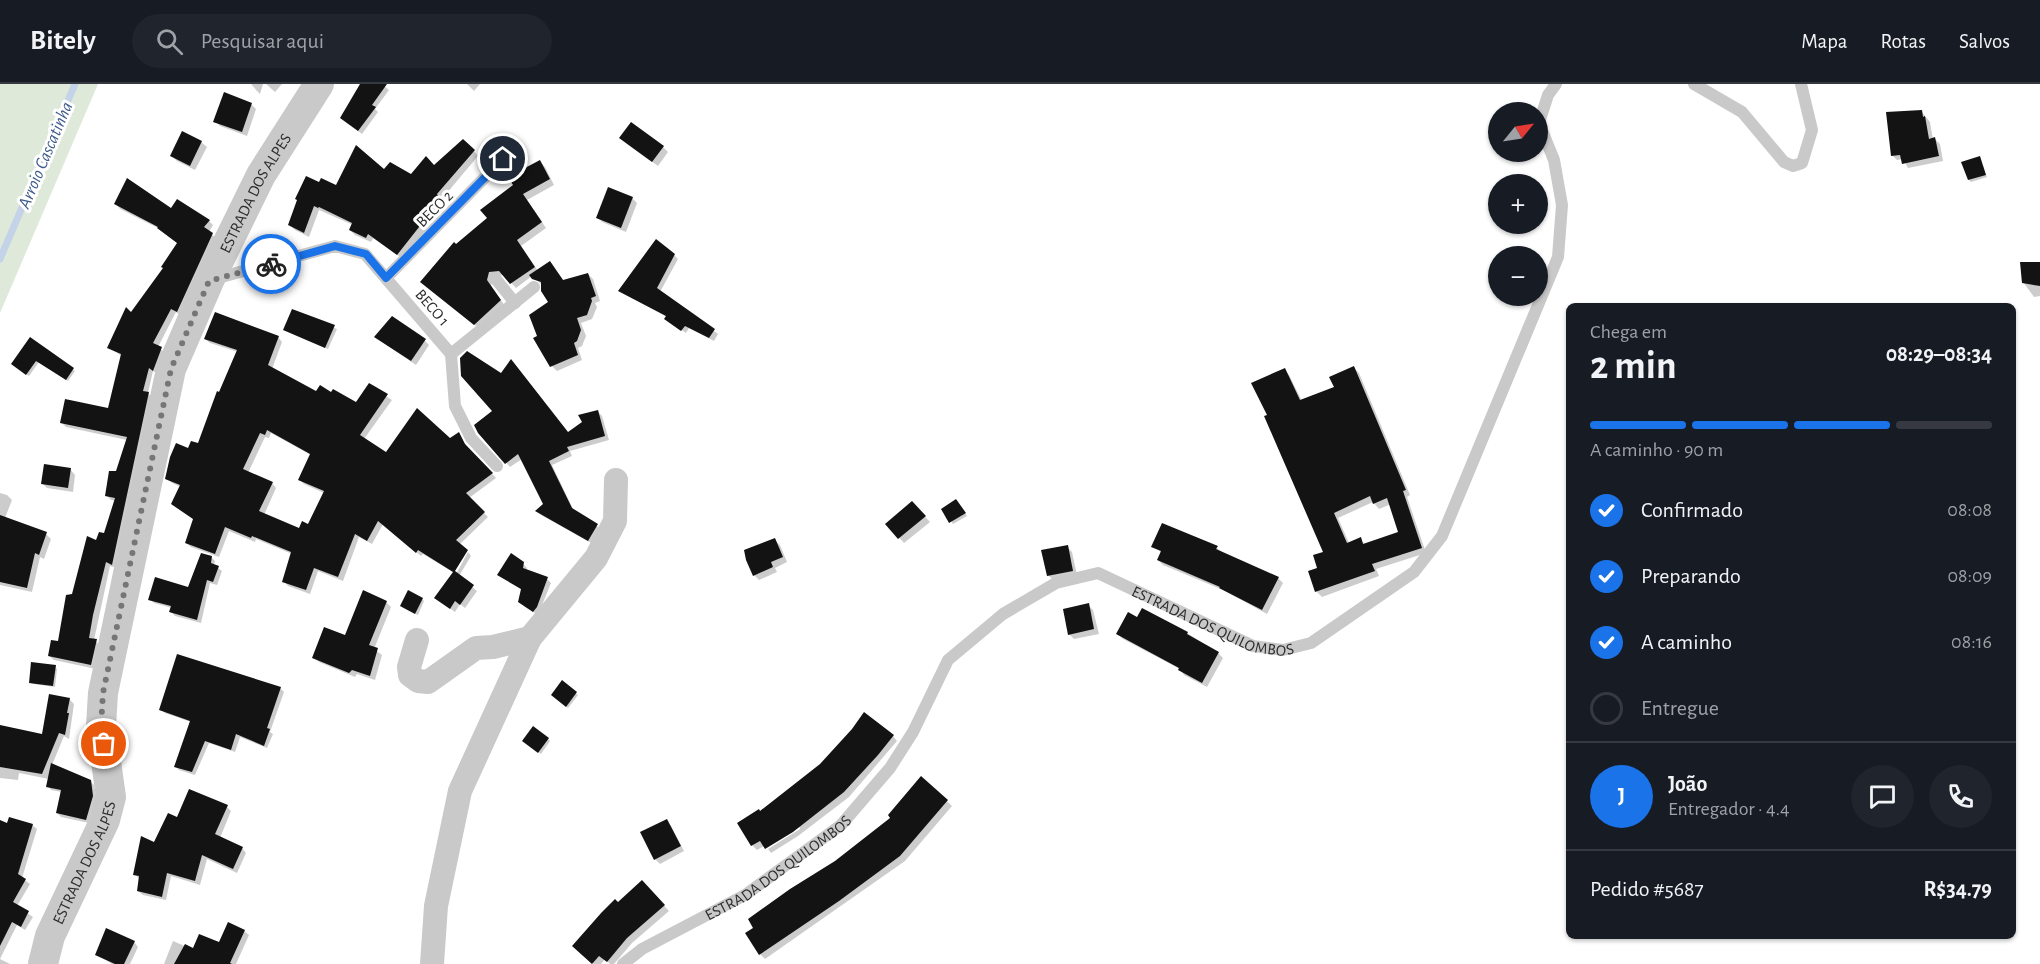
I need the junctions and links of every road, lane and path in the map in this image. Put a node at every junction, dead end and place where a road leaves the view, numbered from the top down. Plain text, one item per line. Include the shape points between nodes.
1 (319, 84) edge
2 (1556, 84) edge
3 (1694, 84) edge
4 (1801, 84) edge
5 (503, 159) dead end
6 (386, 278) junction
7 (495, 278) dead end
8 (209, 281) junction
9 (534, 287) dead end
10 (515, 303) junction
11 (451, 354) junction
12 (497, 466) dead end
13 (616, 480) dead end
14 (530, 638) junction
15 (417, 640) dead end
16 (43, 964) edge
17 (432, 964) edge
18 (623, 964) edge

1 - 8 street, ESTRADA DOS ALPES via 261,175
2 - 18 lane, ESTRADA DOS QUILOMBOS via 1539,123 1554,160 1562,205 1558,257 1442,536 1414,572 1311,643 1283,650 1253,646 1098,573 1056,583 1003,614 948,660 913,732 890,768 841,825 745,895
3 - 4 lane via 1742,112 1784,162 1793,166 1802,163 1812,130
5 - 6 lane, BECO 2
6 - 8 lane, BECO 1 via 366,254 335,246
6 - 11 lane, BECO 1
7 - 10 lane
8 - 16 street, ESTRADA DOS ALPES via 171,369 103,693 101,726 111,797 105,819 50,936
9 - 10 lane
10 - 11 lane
11 - 12 lane via 455,406 471,438
13 - 14 street via 615,521 596,558
14 - 15 street via 476,648 428,682 410,675
14 - 17 street via 460,791 436,906

